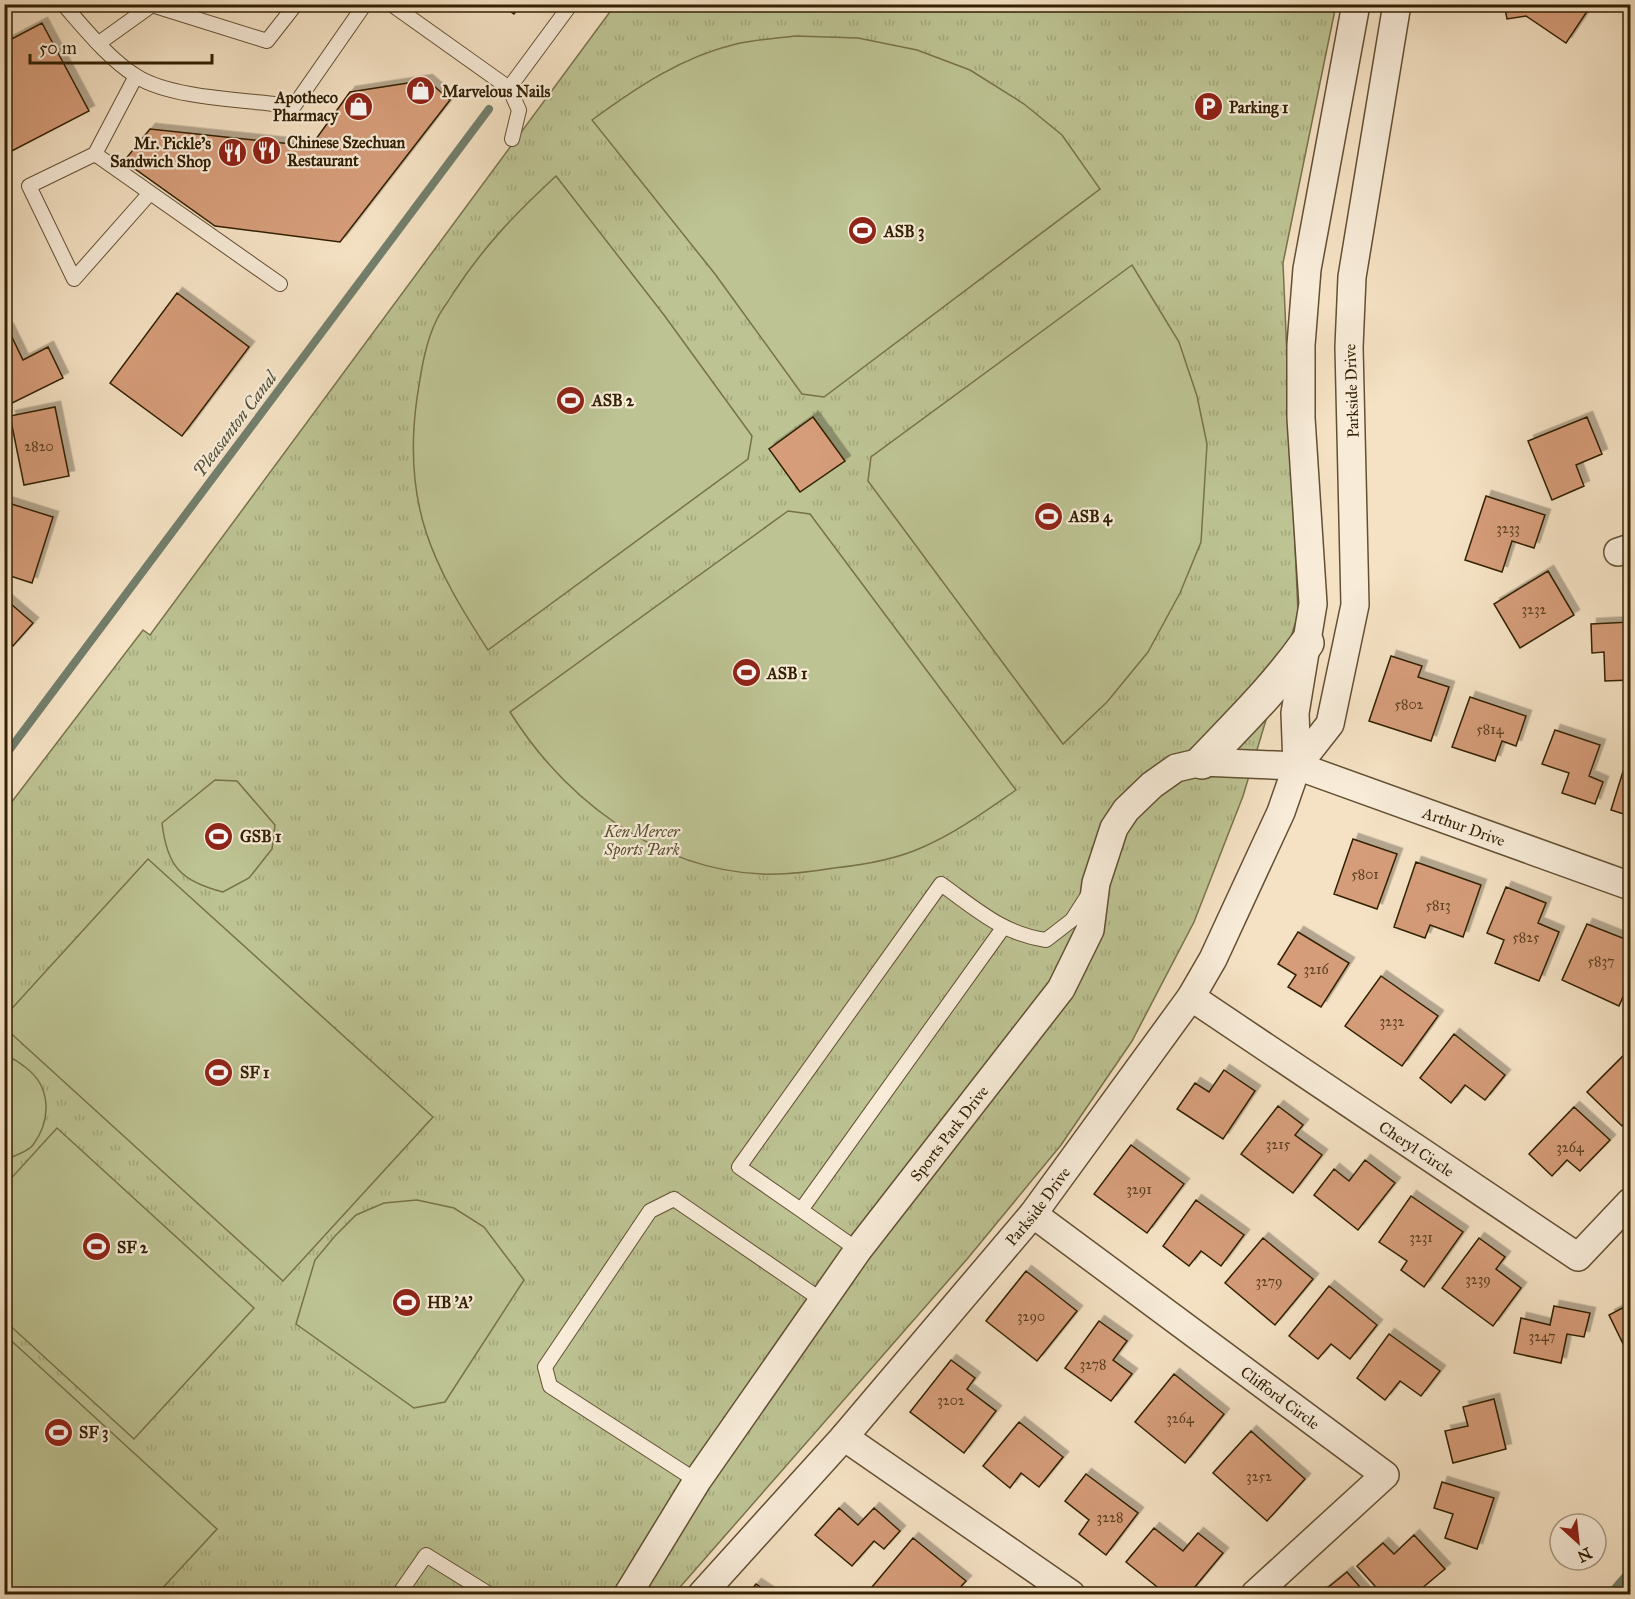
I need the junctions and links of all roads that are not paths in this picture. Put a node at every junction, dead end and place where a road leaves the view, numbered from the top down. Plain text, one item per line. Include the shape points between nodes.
1 (63, 4) edge
2 (296, 4) edge
3 (365, 4) edge
4 (391, 4) edge
5 (571, 4) edge
6 (1356, 4) edge
7 (1397, 4) edge
8 (99, 43) junction
9 (136, 76) junction
10 (509, 88) junction
11 (512, 140) dead end
12 (95, 154) junction
13 (150, 193) junction
14 (280, 284) dead end
15 (1307, 643) junction
16 (1202, 762) junction
17 (1297, 766) junction
18 (1095, 883) junction
19 (1630, 886) edge
20 (1004, 928) junction
21 (1191, 997) junction
22 (1630, 1202) edge
23 (801, 1210) junction
24 (1033, 1214) junction
25 (858, 1250) junction
26 (823, 1301) junction
27 (844, 1437) junction
28 (697, 1481) junction
29 (399, 1594) edge
30 (489, 1594) edge
31 (628, 1594) edge
32 (702, 1594) edge
33 (1071, 1594) edge
34 (1255, 1594) edge

1 - 8 lane
2 - 8 lane via 267,41 152,5
3 - 9 lane via 294,106 166,89
4 - 10 lane
5 - 10 lane
6 - 15 street, Parkside Drive via 1307,266 1301,418 1313,604
7 - 17 street, Parkside Drive via 1352,277 1349,347 1355,605 1330,724
8 - 9 lane
9 - 12 lane
10 - 11 lane via 519,110
12 - 13 lane
12 - 13 lane via 28,186 74,279
13 - 14 lane
15 - 16 street via 1255,709
15 - 17 street, Parkside Drive via 1295,713
16 - 17 street, Sports Park Drive
16 - 18 street, Sports Park Drive via 1176,768 1152,784 1126,810 1114,828
17 - 19 street, Arthur Drive
17 - 21 street, Parkside Drive via 1271,833 1213,959
18 - 20 lane via 1072,920 1046,940 1023,937
18 - 25 street, Sports Park Drive via 1090,930 1061,989
20 - 23 lane
20 - 23 lane via 941,884 739,1167
21 - 22 street, Cheryl Circle via 1578,1257
21 - 24 street, Parkside Drive
23 - 25 lane
24 - 27 street, Parkside Drive
24 - 34 street, Clifford Circle via 1385,1475
25 - 26 street, Sports Park Drive
26 - 28 street, Sports Park Drive
26 - 28 lane via 674,1199 650,1211 545,1367 550,1386
27 - 32 street, Parkside Drive
27 - 33 street
28 - 31 street, Sports Park Drive
29 - 30 lane via 426,1555

